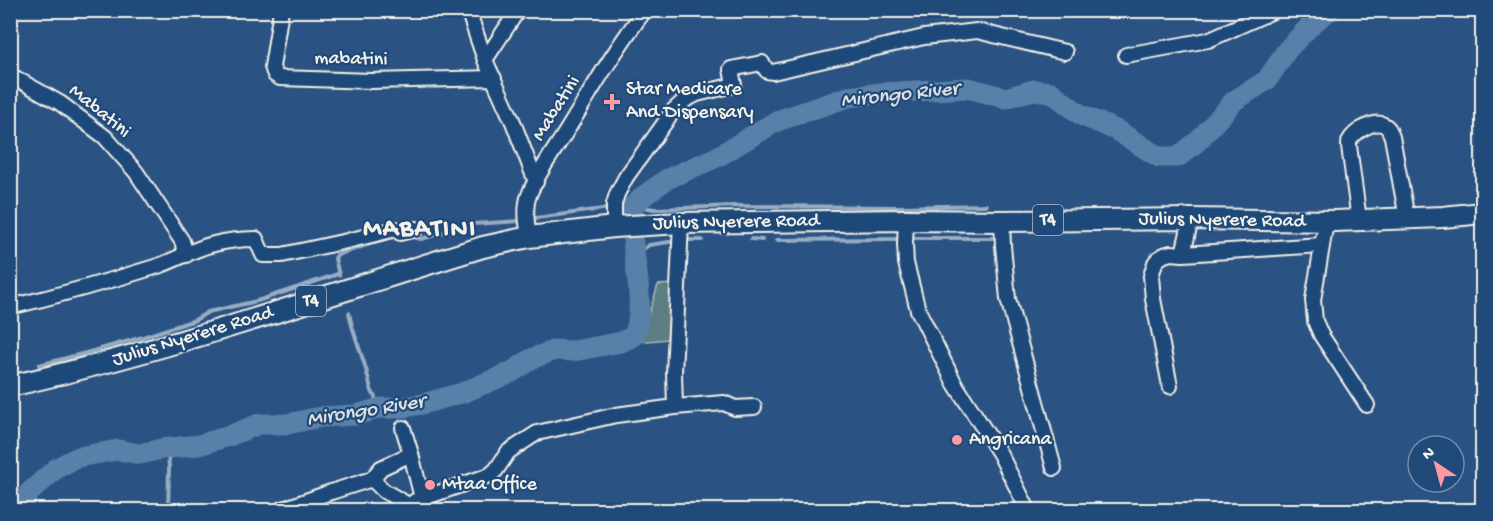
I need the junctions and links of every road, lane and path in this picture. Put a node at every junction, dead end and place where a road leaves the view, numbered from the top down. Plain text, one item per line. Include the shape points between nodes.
1 (281, 10) edge
2 (468, 10) edge
3 (518, 10) edge
4 (645, 10) edge
5 (1275, 10) edge
6 (1065, 52) dead end
7 (1126, 56) dead end
8 (485, 60) junction
9 (10, 75) edge
10 (494, 78) junction
11 (536, 182) junction
12 (1482, 213) edge
13 (614, 214) junction
14 (1407, 218) junction
15 (1191, 219) junction
16 (1359, 220) junction
17 (1002, 221) junction
18 (1326, 222) junction
19 (681, 223) junction
20 (416, 229) dead end
21 (906, 233) junction
22 (529, 237) junction
23 (1322, 245) junction
24 (1183, 254) junction
25 (186, 255) junction
26 (10, 307) edge
27 (10, 386) edge
28 (1170, 386) dead end
29 (1367, 405) dead end
30 (675, 407) junction
31 (754, 407) dead end
32 (403, 428) dead end
33 (411, 454) junction
34 (1054, 468) dead end
35 (372, 479) junction
36 (416, 505) edge
37 (280, 510) edge
38 (1028, 510) edge

1 - 10 street, mabatini via 272,67 280,78
2 - 8 street
3 - 8 street
4 - 11 street, Mabatini
5 - 7 street via 1208,40
6 - 13 street via 977,31 924,37 773,72 767,71 762,63 731,69 734,85 697,94 674,110 626,177 617,194
8 - 10 street
9 - 25 street, Mabatini via 60,103 105,137 136,171 182,241
10 - 11 street
11 - 22 street, Mabatini via 527,202
12 - 14 highway, Julius Nyerere Road / T4
13 - 19 highway, Julius Nyerere Road / T4
13 - 22 highway, Julius Nyerere Road / T4
14 - 16 highway, Julius Nyerere Road / T4
14 - 16 street via 1392,137 1387,127 1379,123 1357,132 1348,146
15 - 17 highway, Julius Nyerere Road / T4
15 - 18 highway, Julius Nyerere Road / T4
15 - 24 street
16 - 18 highway, Julius Nyerere Road / T4
17 - 21 highway, Julius Nyerere Road / T4
17 - 34 street via 1008,299
18 - 23 street
19 - 21 highway, Julius Nyerere Road / T4
19 - 30 street
20 - 25 street via 400,233 388,230 282,255 262,255 256,239 244,239
21 - 38 street via 906,263 918,310
22 - 27 highway, Julius Nyerere Road / T4 via 474,250 215,332
23 - 24 street
23 - 29 street via 1313,300 1315,321
24 - 28 street via 1171,253 1158,259 1151,276
25 - 26 street
30 - 31 street via 724,403 735,408
30 - 36 street via 616,415 537,433 508,452 490,475
32 - 33 street
33 - 35 street via 381,468
33 - 36 street
35 - 36 street via 384,491
35 - 37 street

